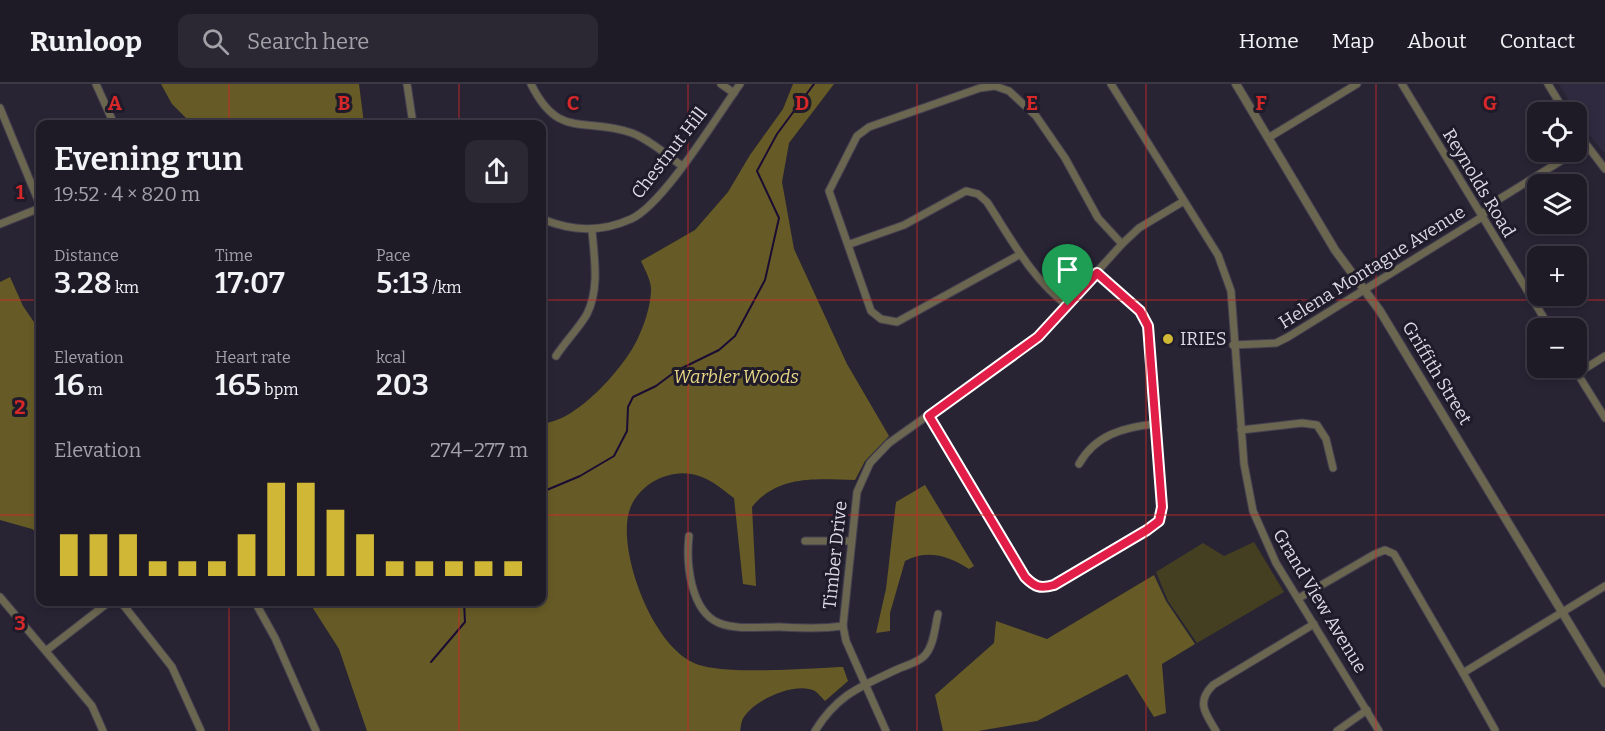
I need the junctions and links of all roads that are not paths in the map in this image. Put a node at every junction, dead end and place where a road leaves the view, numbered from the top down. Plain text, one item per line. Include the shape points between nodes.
1 (96, 84) edge
2 (407, 84) edge
3 (531, 84) edge
4 (721, 84) edge
5 (740, 84) edge
6 (1111, 84) edge
7 (1236, 84) edge
8 (1357, 84) edge
9 (1402, 84) edge
10 (1548, 84) edge
11 (734, 93) junction
12 (1559, 102) edge
13 (0, 108) edge
14 (112, 120) edge
15 (412, 120) edge
16 (1268, 138) junction
17 (1587, 147) edge
18 (1560, 162) edge
19 (682, 166) junction
20 (1605, 169) edge
21 (36, 197) edge
22 (1184, 201) junction
23 (36, 209) edge
24 (1482, 217) junction
25 (546, 221) edge
26 (0, 224) edge
27 (592, 230) junction
28 (850, 244) junction
29 (1122, 244) junction
30 (1019, 255) junction
31 (1097, 273) junction
32 (1363, 291) junction
33 (1068, 306) junction
34 (1544, 318) edge
35 (1233, 345) junction
36 (556, 356) dead end
37 (1605, 356) edge
38 (1587, 365) edge
39 (1581, 378) edge
40 (929, 416) junction
41 (1605, 418) edge
42 (1155, 424) junction
43 (1241, 430) junction
44 (1079, 464) dead end
45 (1333, 468) dead end
46 (689, 536) dead end
47 (850, 541) junction
48 (805, 542) dead end
49 (1605, 586) edge
50 (0, 597) edge
51 (1299, 598) junction
52 (104, 606) edge
53 (124, 606) edge
54 (257, 606) edge
55 (1562, 612) junction
56 (938, 614) dead end
57 (1314, 624) junction
58 (843, 626) junction
59 (47, 650) junction
60 (1463, 673) junction
61 (865, 683) junction
62 (1605, 683) edge
63 (1367, 710) junction
64 (1495, 730) edge
65 (103, 731) edge
66 (201, 731) edge
67 (316, 731) edge
68 (815, 731) edge
69 (886, 731) edge
70 (1216, 731) edge
71 (1337, 731) edge
72 (1379, 731) edge

1 - 14 street
2 - 15 street
3 - 19 street via 541,105 554,116 566,122 630,132
4 - 11 street
5 - 11 street, Chestnut Hill
6 - 22 street, Grand View Avenue
7 - 16 street, Griffith Street
8 - 16 street
9 - 24 street, Reynolds Road
10 - 12 street
11 - 19 street, Chestnut Hill
13 - 21 street
16 - 32 street, Griffith Street
17 - 20 street
18 - 24 street, Helena Montague Avenue via 1488,206
19 - 27 street, Chestnut Hill via 650,207 632,219
22 - 29 street, Timber Drive via 1139,228
22 - 35 street, Grand View Avenue via 1228,278
23 - 26 street
24 - 32 street, Helena Montague Avenue
24 - 34 street, Reynolds Road
25 - 27 street, Chestnut Hill via 564,228
27 - 36 street via 596,273 592,302
28 - 29 street via 830,190 857,136 891,118 995,86 1009,91 1036,116 1098,218
28 - 30 street via 896,229 966,191 987,202
28 - 30 street via 871,311 881,320 897,322
29 - 31 street, Timber Drive
30 - 33 street via 1049,291
31 - 33 street, Timber Drive
31 - 42 street via 1140,311 1148,326
32 - 35 street, Helena Montague Avenue via 1276,343
32 - 55 street, Griffith Street via 1380,312
33 - 40 street, Timber Drive via 1038,337
35 - 43 street, Grand View Avenue
37 - 38 street
39 - 41 street
40 - 42 street via 1025,577 1043,589 1159,521 1162,507
40 - 47 street, Timber Drive via 889,443 870,463 857,492
42 - 44 street via 1128,427 1102,439 1087,450
43 - 45 street via 1302,423 1317,426 1326,439
43 - 51 street, Grand View Avenue via 1252,512
46 - 58 street via 692,583 701,608 716,622 731,627
47 - 48 street
47 - 58 street, Timber Drive
49 - 55 street
50 - 59 street
51 - 57 street, Grand View Avenue
51 - 60 street via 1374,554 1385,550 1394,554
52 - 59 street
53 - 66 street via 172,667
54 - 67 street
55 - 60 street
55 - 62 street, Griffith Street
56 - 61 street via 922,659
57 - 63 street, Grand View Avenue
57 - 70 street via 1204,694 1202,707
58 - 61 street, Timber Drive
59 - 65 street via 92,706
60 - 64 street
61 - 68 street via 844,695
61 - 69 street, Timber Drive
63 - 71 street
63 - 72 street, Grand View Avenue

